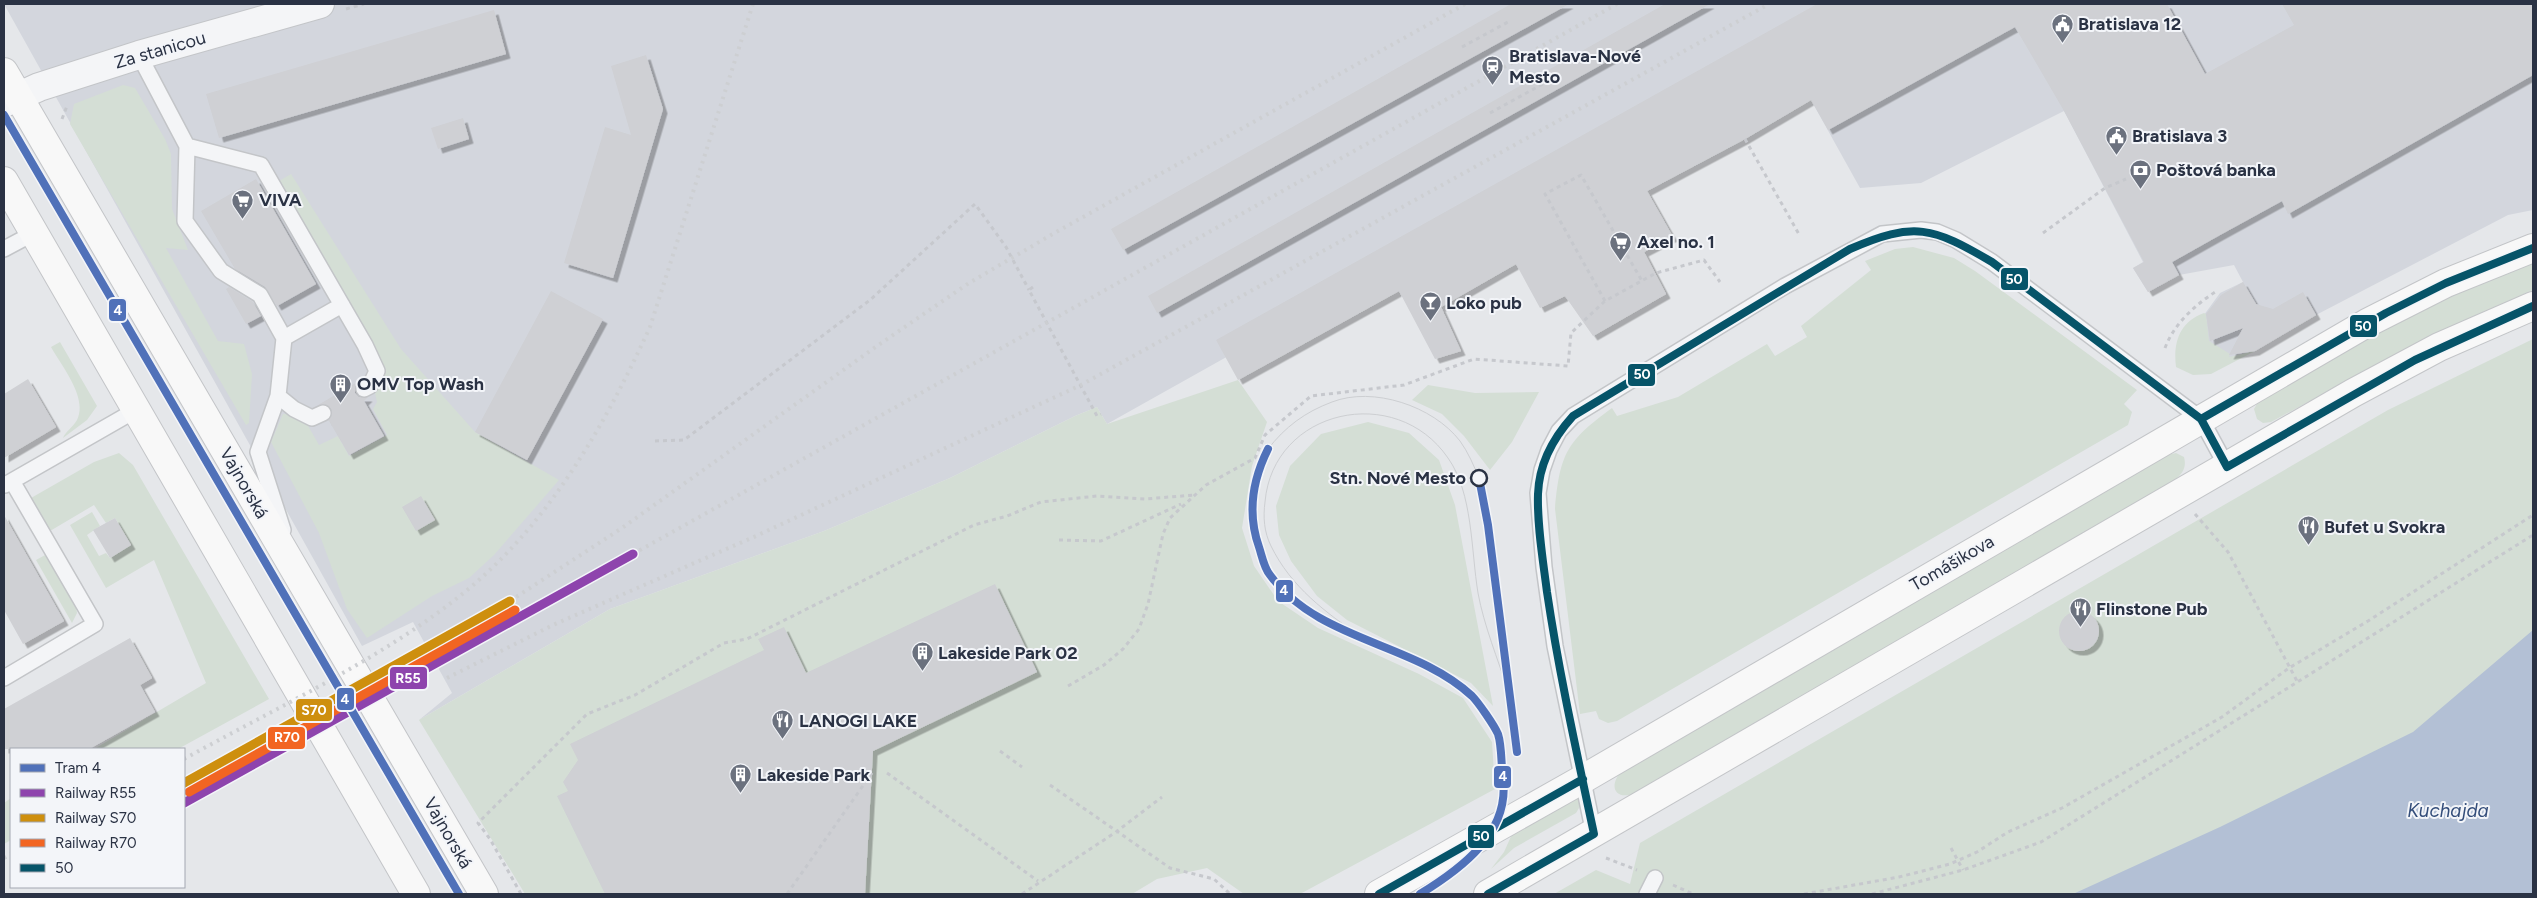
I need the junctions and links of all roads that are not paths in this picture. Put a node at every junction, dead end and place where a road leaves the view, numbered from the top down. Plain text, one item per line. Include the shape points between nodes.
1 (320, 4) edge
2 (139, 55) junction
3 (8, 90) edge
4 (187, 146) junction
5 (4, 181) edge
6 (34, 233) junction
7 (2533, 248) edge
8 (4, 250) edge
9 (342, 305) junction
10 (2533, 306) edge
11 (284, 338) junction
12 (364, 390) dead end
13 (278, 396) junction
14 (136, 410) junction
15 (323, 414) dead end
16 (2201, 419) junction
17 (2227, 467) junction
18 (8, 483) edge
19 (295, 570) junction
20 (4, 678) edge
21 (1583, 779) junction
22 (1594, 834) junction
23 (1655, 878) dead end
24 (416, 894) edge
25 (484, 894) edge
26 (1380, 894) edge
27 (1488, 894) edge
28 (1647, 894) edge

1 - 2 street, Za stanicou
2 - 3 street, Za stanicou
2 - 4 lane
3 - 19 main road, Vajnorská
4 - 9 lane via 261,164
4 - 11 lane via 185,221 222,271 260,295
5 - 6 main road
6 - 8 lane
6 - 14 main road
7 - 16 main road, Tomášikova via 2446,283 2386,313
9 - 11 lane
9 - 12 lane via 376,371 370,386
10 - 17 main road via 2395,369
11 - 13 lane
13 - 15 lane via 312,418
13 - 19 lane via 258,452
14 - 18 lane
14 - 24 main road
16 - 17 lane
16 - 21 main road, Tomášikova
16 - 21 lane via 1992,262 1937,232 1921,230 1882,234 1785,286 1573,416 1549,450 1538,493 1544,568 1555,646
17 - 22 main road
18 - 20 lane via 95,624
19 - 25 main road, Vajnorská
21 - 22 lane
21 - 26 main road, Tomášikova
22 - 27 main road
23 - 28 lane

